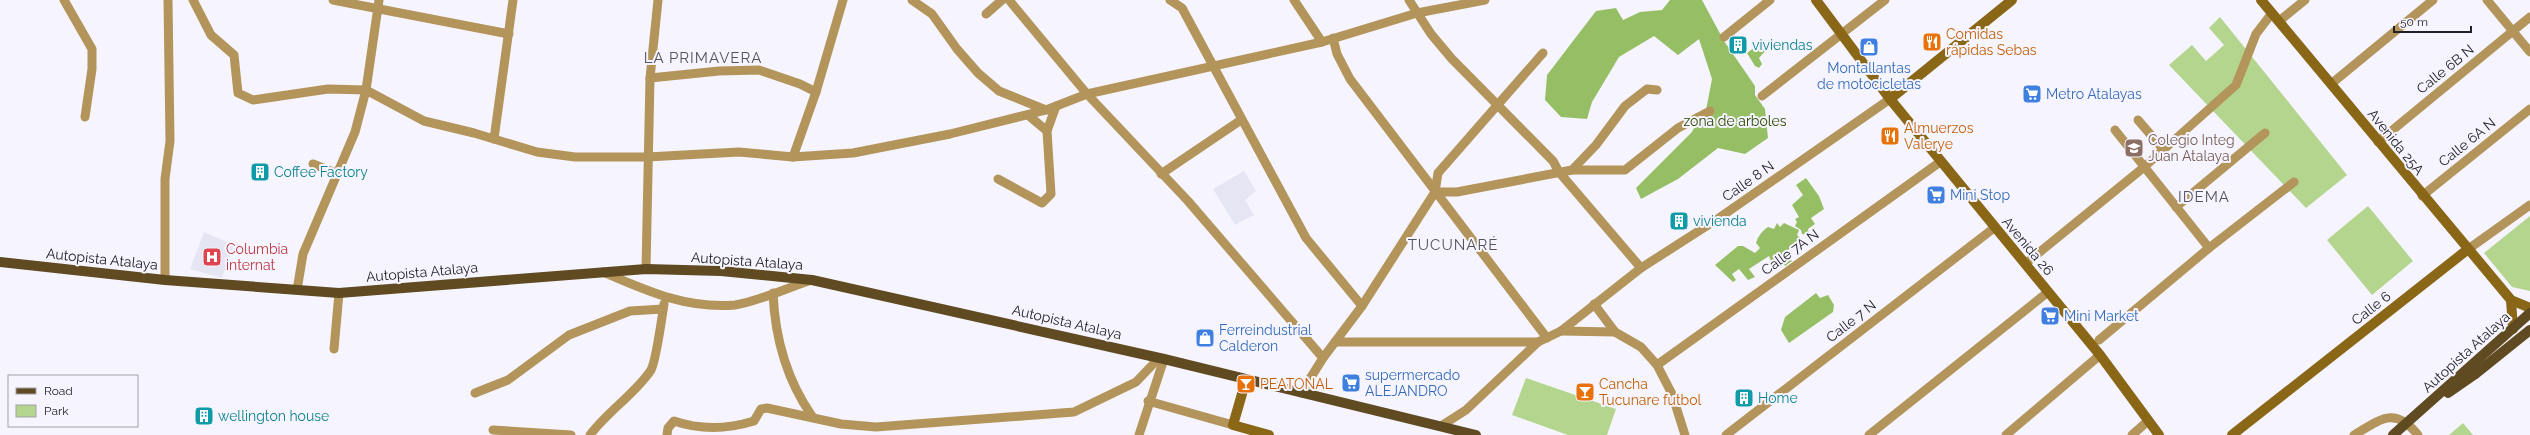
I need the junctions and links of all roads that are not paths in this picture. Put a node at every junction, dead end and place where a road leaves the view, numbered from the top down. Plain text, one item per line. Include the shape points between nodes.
1 (65, 0) edge
2 (168, 0) edge
3 (193, 0) edge
4 (333, 0) edge
5 (379, 0) edge
6 (513, 0) edge
7 (658, 0) edge
8 (843, 0) edge
9 (912, 0) edge
10 (1002, 0) edge
11 (1009, 0) edge
12 (1170, 0) edge
13 (1294, 0) edge
14 (1409, 0) edge
15 (1485, 0) edge
16 (1770, 0) edge
17 (1816, 0) edge
18 (1885, 0) edge
19 (2012, 0) edge
20 (2261, 0) edge
21 (2305, 0) edge
22 (2433, 0) edge
23 (2487, 0) edge
24 (377, 10) junction
25 (1418, 13) junction
26 (2272, 13) junction
27 (986, 14) dead end
28 (2530, 17) edge
29 (2279, 21) junction
30 (2513, 31) junction
31 (509, 34) junction
32 (1842, 34) junction
33 (1724, 37) dead end
34 (1333, 38) junction
35 (1322, 42) junction
36 (2530, 52) edge
37 (1543, 53) dead end
38 (1214, 66) junction
39 (650, 78) junction
40 (2331, 84) junction
41 (366, 90) junction
42 (1657, 90) dead end
43 (816, 92) junction
44 (1087, 94) junction
45 (1762, 96) dead end
46 (1890, 99) junction
47 (1056, 106) junction
48 (1499, 106) junction
49 (2530, 109) edge
50 (1046, 110) junction
51 (1710, 111) dead end
52 (1028, 115) junction
53 (85, 117) dead end
54 (1241, 120) junction
55 (2138, 120) dead end
56 (2115, 130) dead end
57 (1047, 131) junction
58 (2265, 133) dead end
59 (494, 139) junction
60 (2378, 142) junction
61 (2163, 149) junction
62 (647, 157) junction
63 (794, 157) junction
64 (1940, 162) junction
65 (313, 164) dead end
66 (2143, 168) junction
67 (1572, 170) junction
68 (1559, 172) junction
69 (338, 174) junction
70 (1161, 174) junction
71 (998, 179) dead end
72 (2294, 182) dead end
73 (1436, 192) junction
74 (2422, 196) junction
75 (2530, 205) edge
76 (2176, 207) junction
77 (1994, 228) junction
78 (2209, 248) junction
79 (2467, 250) junction
80 (0, 262) edge
81 (2025, 264) junction
82 (1641, 268) junction
83 (646, 270) junction
84 (603, 272) junction
85 (166, 280) junction
86 (812, 280) junction
87 (297, 290) junction
88 (2048, 292) junction
89 (338, 293) junction
90 (773, 293) junction
91 (664, 298) junction
92 (2510, 300) junction
93 (1594, 304) junction
94 (1362, 306) junction
95 (2530, 308) edge
96 (663, 309) junction
97 (2530, 313) edge
98 (2513, 329) junction
99 (2530, 330) edge
100 (1561, 331) junction
101 (1614, 332) junction
102 (1543, 340) junction
103 (2099, 340) dead end
104 (1334, 342) junction
105 (334, 349) dead end
106 (2100, 355) junction
107 (1161, 358) junction
108 (1323, 358) junction
109 (1657, 365) junction
110 (1246, 380) junction
111 (475, 393) dead end
112 (1301, 393) junction
113 (1148, 401) junction
114 (2421, 411) junction
115 (812, 416) junction
116 (2148, 421) junction
117 (2408, 422) junction
118 (1233, 425) junction
119 (1441, 426) junction
120 (493, 430) dead end
121 (571, 435) edge
122 (590, 435) edge
123 (667, 435) edge
124 (1139, 435) edge
125 (1269, 435) edge
126 (1476, 435) edge
127 (1685, 435) edge
128 (1726, 435) edge
129 (1869, 435) edge
130 (2006, 435) edge
131 (2132, 435) edge
132 (2159, 435) edge
133 (2232, 435) edge
134 (2354, 435) edge
135 (2393, 435) edge
136 (2418, 435) edge

1 - 53 street via 92,49 92,69
2 - 85 street via 170,141 165,179
3 - 41 street via 211,35 234,55 238,93 243,97 253,100 328,89
4 - 24 street
5 - 24 street
6 - 31 street
7 - 39 street
8 - 43 street
9 - 50 street via 932,14 957,49 978,73 999,91
10 - 27 street
11 - 44 street
12 - 38 street via 1182,8
13 - 35 street
14 - 25 street
15 - 25 street
16 - 33 street
17 - 32 street, Avenida 26
18 - 32 street
19 - 46 street, Calle 8 N
20 - 26 street, Avenida 25A
21 - 29 street
22 - 40 street
23 - 30 street
24 - 31 street
24 - 41 street
25 - 34 street
25 - 48 street via 1431,34 1452,59
26 - 29 street, Avenida 25A
26 - 61 street via 2256,34 2236,85
28 - 30 street, Calle 6B N
29 - 40 street, Avenida 25A
30 - 36 street
30 - 60 street, Calle 6B N
31 - 59 street
32 - 45 street
32 - 46 street, Avenida 26
34 - 35 street
34 - 73 street via 1337,54 1350,79
35 - 38 street
37 - 48 street
38 - 44 street
38 - 54 street
39 - 43 street via 720,70 759,70
39 - 62 street
40 - 60 street, Avenida 25A
41 - 59 street via 424,121
41 - 69 street via 355,132
42 - 67 street via 1647,89 1625,106 1596,146
43 - 63 street
44 - 47 street
44 - 70 street
46 - 64 street, Avenida 26
46 - 82 street, Calle 8 N via 1719,218
47 - 50 street
47 - 57 street
48 - 68 street via 1553,161
48 - 73 street via 1438,172
49 - 74 street, Calle 6A N
50 - 52 street
51 - 67 street via 1678,128 1625,170
52 - 57 street
52 - 63 street via 950,134 853,153
54 - 70 street
54 - 94 street via 1306,238
55 - 61 street
56 - 66 street
57 - 71 street via 1051,194 1047,199 1042,203
58 - 76 street
59 - 62 street via 537,152 560,155 601,158
60 - 74 street, Avenida 25A
61 - 66 street
62 - 63 street via 739,152
62 - 83 street
64 - 77 street, Avenida 26
64 - 109 street, Calle 7A N
65 - 69 street
66 - 76 street
66 - 81 street
67 - 68 street
68 - 73 street via 1457,192
68 - 82 street
69 - 87 street via 304,254
70 - 108 street via 1219,236
72 - 78 street
73 - 94 street
73 - 102 street
74 - 79 street, Avenida 25A
75 - 79 street, Calle 6
76 - 78 street
77 - 81 street, Avenida 26
77 - 128 street, Calle 7 N
78 - 103 street
79 - 92 street, Avenida 25A
79 - 133 street, Calle 6
80 - 85 main road, Autopista Atalaya
81 - 88 street, Avenida 26
82 - 93 street, Calle 8 N
83 - 84 main road, Autopista Atalaya
83 - 86 main road, Autopista Atalaya via 721,271
84 - 89 main road, Autopista Atalaya
84 - 91 street
85 - 87 main road, Autopista Atalaya
86 - 90 street
86 - 107 main road, Autopista Atalaya
87 - 89 main road, Autopista Atalaya
88 - 106 street, Avenida 26
88 - 129 street
89 - 105 street
90 - 91 street via 737,305 706,305
90 - 115 street via 774,320 780,348 790,379
91 - 96 street
92 - 95 street, Avenida 25A
92 - 98 street
93 - 100 street, Calle 8 N
93 - 101 street
94 - 104 street
96 - 111 street via 630,312 569,335 508,380
96 - 122 street via 651,369 600,421
97 - 98 main road, Autopista Atalaya
98 - 114 main road, Autopista Atalaya
99 - 114 main road, Autopista Atalaya via 2474,375
100 - 101 street
100 - 102 street, Calle 8 N
101 - 109 street via 1641,347
102 - 104 street
102 - 119 street, Calle 8 N via 1466,410
104 - 108 street
106 - 116 street, Avenida 26
106 - 130 street
107 - 110 main road, Autopista Atalaya
107 - 113 street
107 - 115 street via 1136,382 1074,412 876,427 841,424
108 - 112 street
109 - 127 street via 1672,394
110 - 112 main road, Autopista Atalaya
110 - 118 street
112 - 119 main road, Autopista Atalaya
113 - 118 street
113 - 124 street
114 - 117 main road, Autopista Atalaya
115 - 123 street via 767,408 761,409 754,421 745,424 704,428 674,421 668,428
116 - 131 street
116 - 132 street, Avenida 26
117 - 134 street via 2391,417
117 - 135 main road, Autopista Atalaya
117 - 136 street
118 - 125 street
119 - 126 main road, Autopista Atalaya
120 - 121 street

